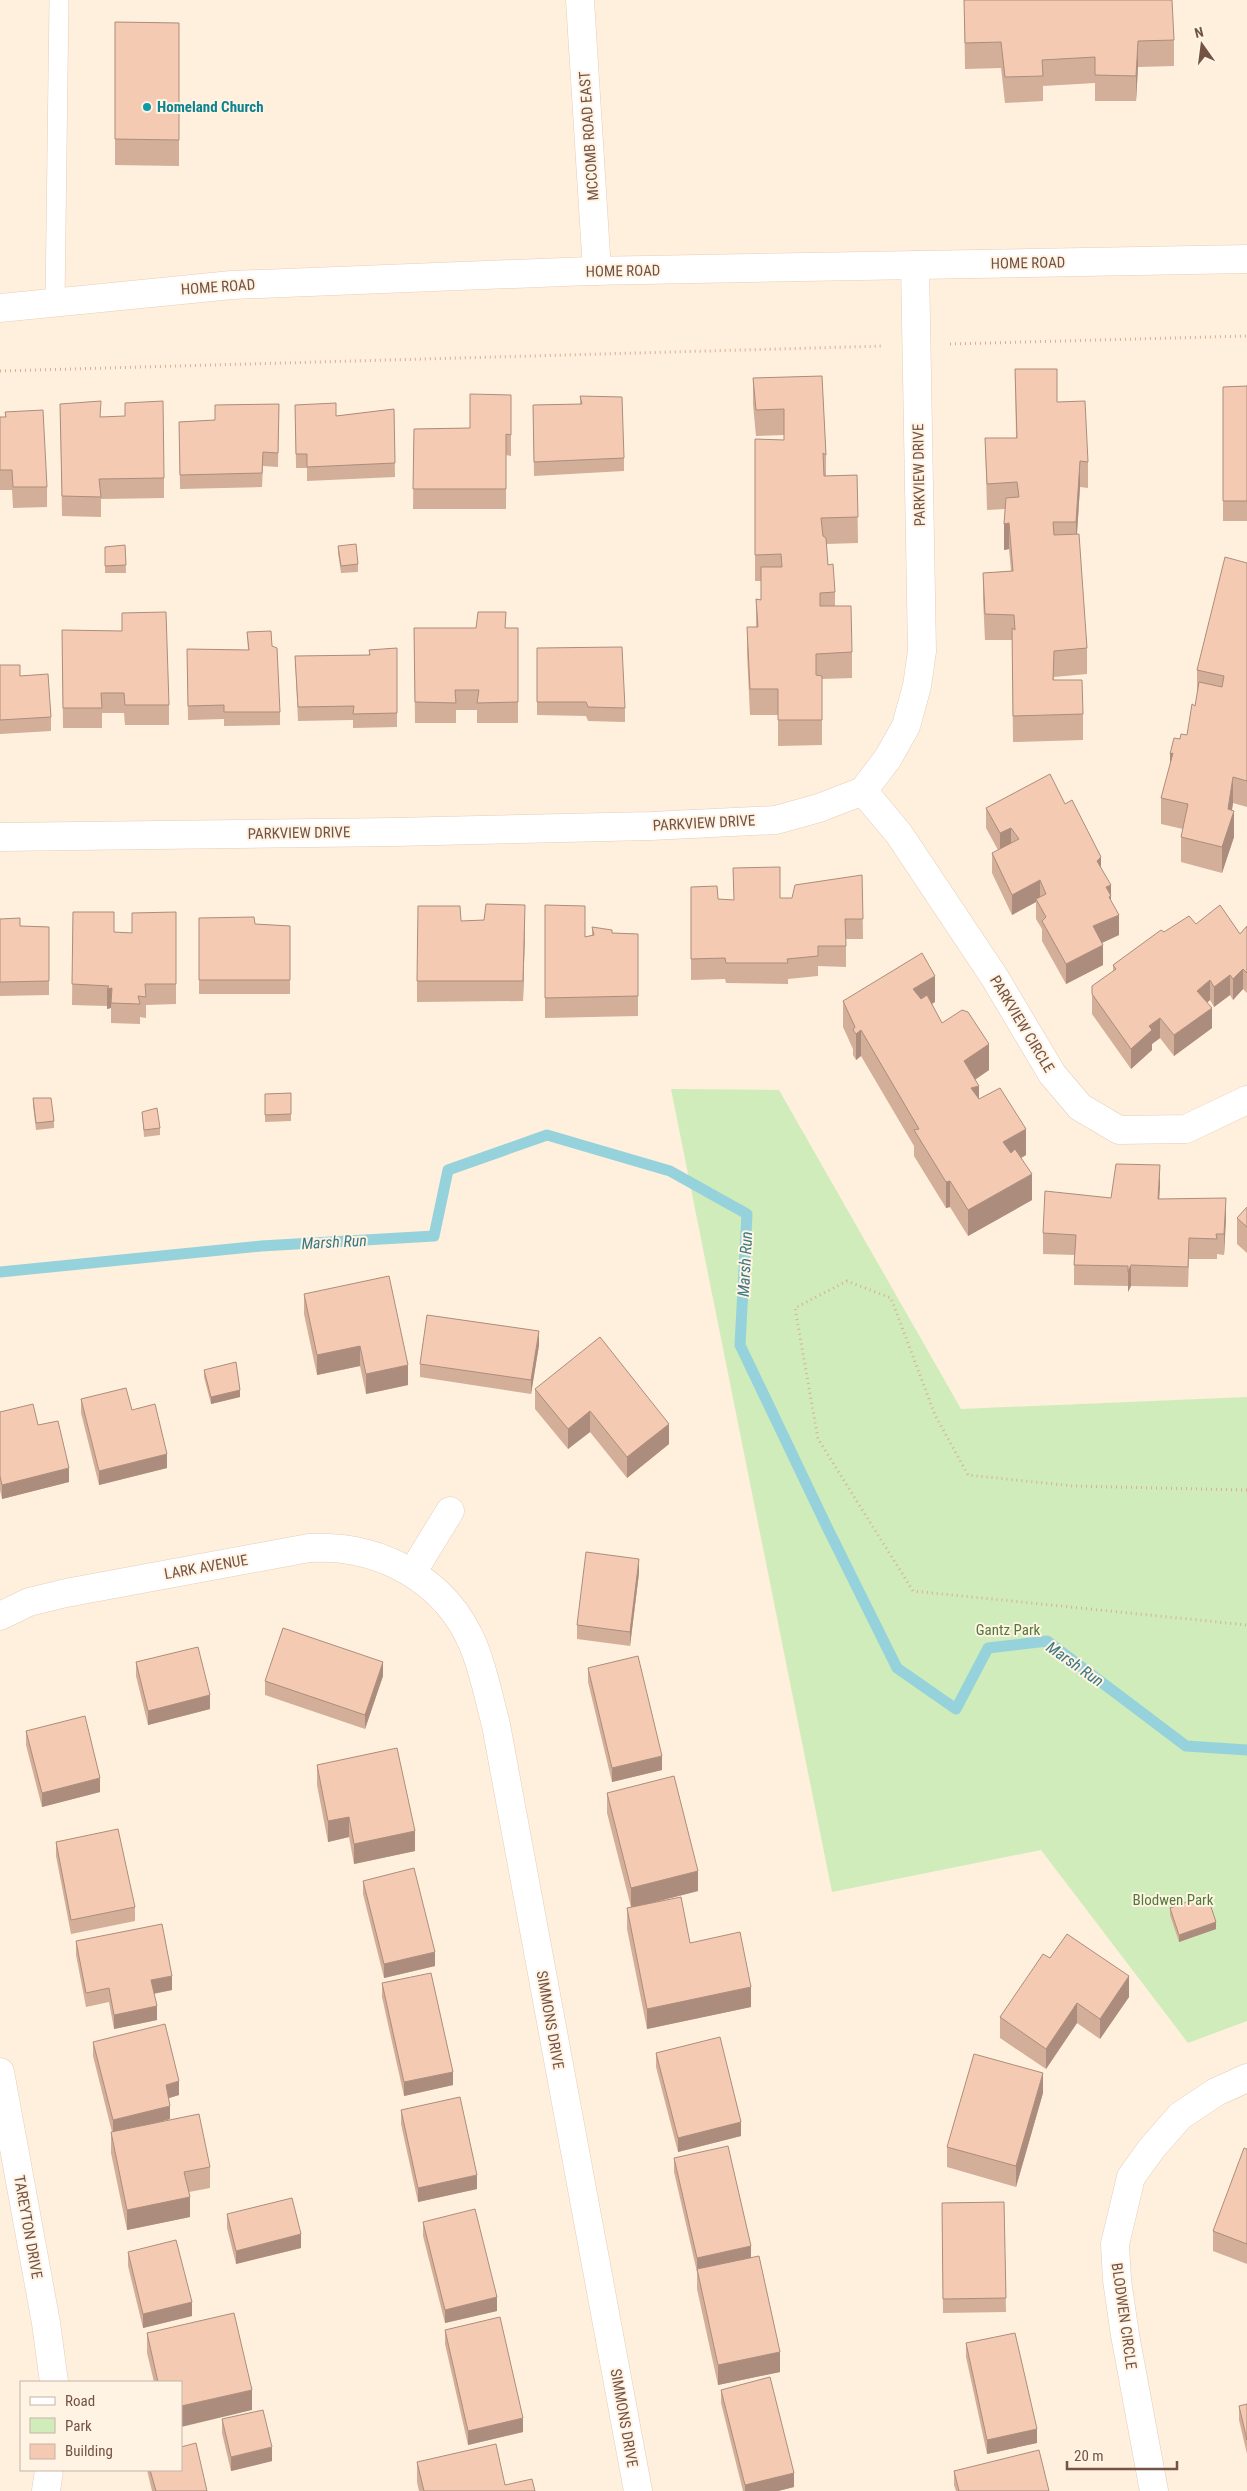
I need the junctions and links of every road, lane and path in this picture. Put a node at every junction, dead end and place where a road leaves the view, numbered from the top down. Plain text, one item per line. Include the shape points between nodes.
1 (59, 0) edge
2 (580, 0) edge
3 (1247, 259) edge
4 (915, 265) junction
5 (597, 271) junction
6 (55, 302) junction
7 (0, 308) edge
8 (1247, 336) edge
9 (916, 345) junction
10 (0, 371) edge
11 (863, 791) junction
12 (0, 836) edge
13 (1247, 1100) edge
14 (1247, 1490) edge
15 (450, 1511) dead end
16 (412, 1573) junction
17 (0, 1616) edge
18 (1247, 1625) edge
19 (0, 2072) edge
20 (1247, 2078) edge
21 (54, 2381) edge
22 (49, 2471) edge
23 (46, 2491) edge
24 (638, 2491) edge
25 (1154, 2491) edge

1 - 6 lane
2 - 5 street, MCCOMB ROAD EAST
3 - 4 street, HOME ROAD
4 - 5 street, HOME ROAD
4 - 9 street, PARKVIEW DRIVE
5 - 6 street, HOME ROAD via 232,286
6 - 7 street, HOME ROAD
8 - 9 path
9 - 10 path
9 - 11 street, PARKVIEW DRIVE via 922,651 906,726 888,758
11 - 12 street, PARKVIEW DRIVE via 819,808 767,820 395,832
11 - 13 street, PARKVIEW CIRCLE via 899,834 995,978 1052,1074 1080,1107 1118,1130 1186,1129
14 - 18 path via 1073,1486 968,1476 935,1415 891,1298 847,1281 795,1308 818,1440 913,1591
15 - 16 street
16 - 17 street, LARK AVENUE via 358,1550 333,1546 309,1548 66,1592 29,1602
16 - 24 street, SIMMONS DRIVE via 438,1591 461,1621 474,1648 496,1724
19 - 21 street, TAREYTON DRIVE
20 - 25 street, BLODWEN CIRCLE via 1216,2092 1180,2116 1152,2148 1131,2177 1115,2244 1116,2280
22 - 23 street

